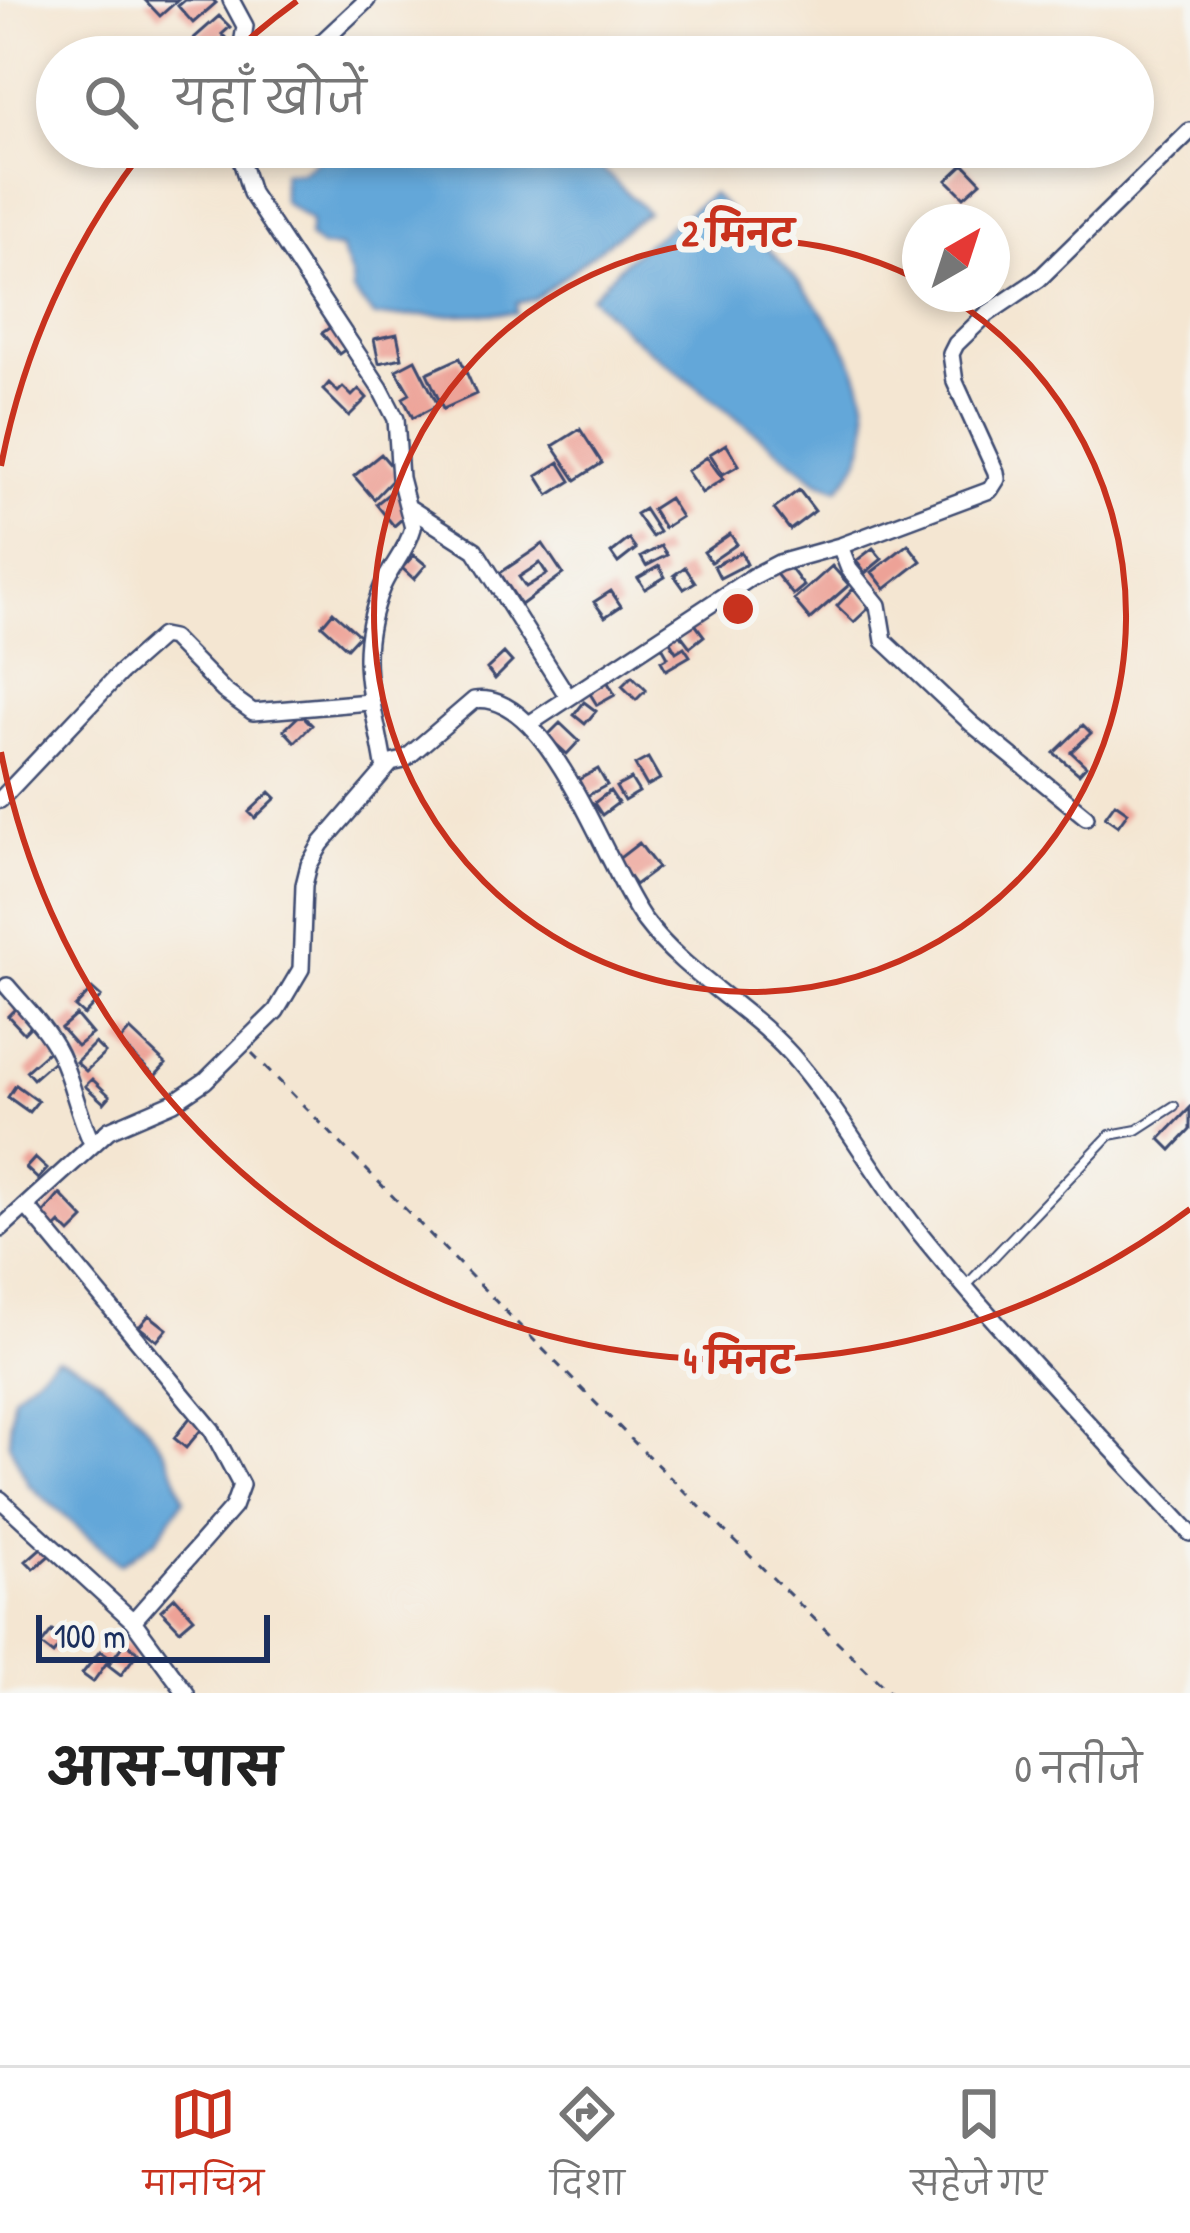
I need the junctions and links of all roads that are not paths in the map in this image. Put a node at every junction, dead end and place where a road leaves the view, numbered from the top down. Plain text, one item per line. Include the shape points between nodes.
1 (231, 0) edge
2 (367, 0) edge
3 (242, 36) edge
4 (328, 36) edge
5 (1190, 131) edge
6 (1154, 166) edge
7 (242, 168) edge
8 (1152, 168) edge
9 (411, 509) junction
10 (840, 546) junction
11 (568, 697) junction
12 (369, 702) junction
13 (529, 724) junction
14 (391, 764) junction
15 (0, 800) edge
16 (1086, 817) dead end
17 (8, 986) dead end
18 (1174, 1106) dead end
19 (92, 1143) junction
20 (28, 1208) junction
21 (0, 1229) edge
22 (965, 1286) junction
23 (0, 1499) edge
24 (1190, 1533) edge
25 (134, 1621) junction
26 (186, 1693) edge

1 - 3 street via 244,19
2 - 4 street
5 - 6 street
7 - 9 street via 250,193 390,404
8 - 10 street via 1053,266 956,344 955,382 997,472 994,485
9 - 11 street via 476,550
9 - 12 street via 411,537 373,617
10 - 11 street via 752,577
10 - 16 street via 878,604 884,641
11 - 13 street
12 - 14 street via 384,765
12 - 15 street via 253,712 162,636
13 - 14 street via 502,705 474,700
13 - 22 street via 560,764 645,922 796,1060
14 - 19 street via 309,865 302,960 276,1011 188,1095
17 - 19 street via 64,1063
18 - 22 lane via 1137,1130 1111,1135
19 - 20 street
20 - 21 street
20 - 25 street via 212,1430 242,1485 233,1507
22 - 24 street
23 - 25 street
25 - 26 street

